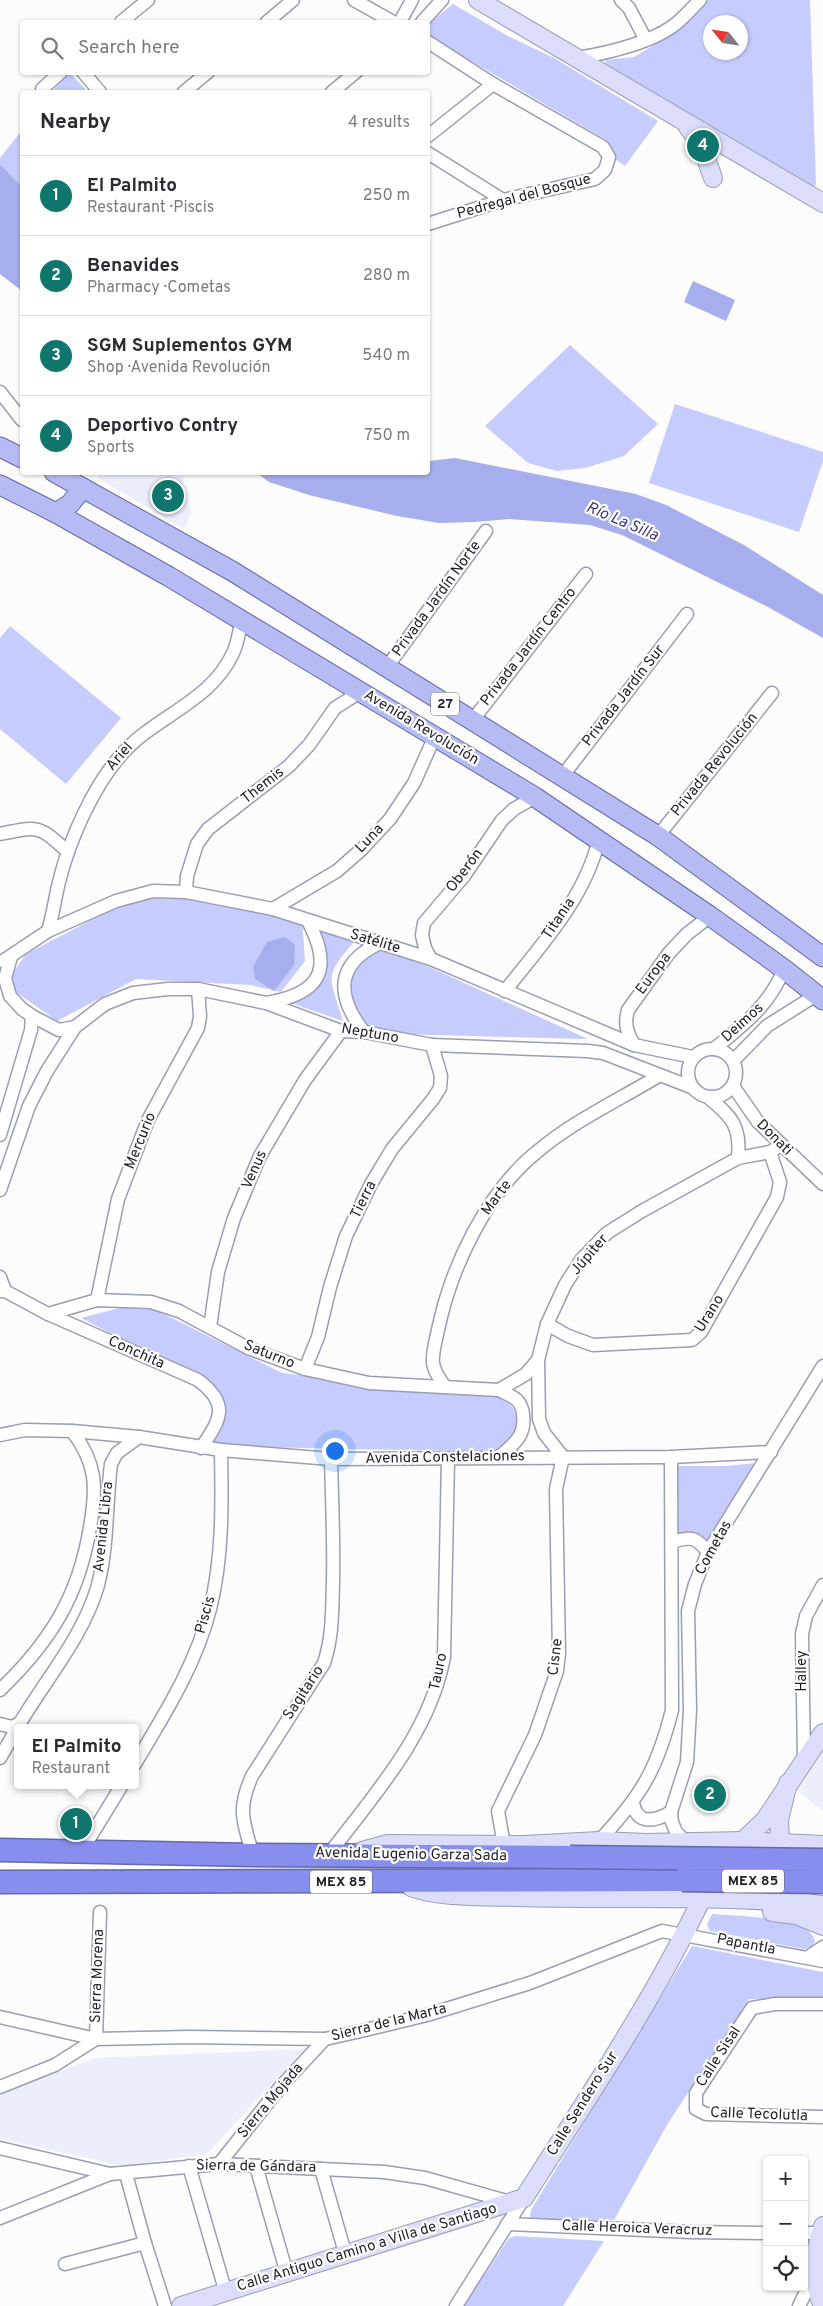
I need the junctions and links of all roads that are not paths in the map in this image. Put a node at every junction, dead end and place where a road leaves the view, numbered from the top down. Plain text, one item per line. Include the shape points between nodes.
1 (148, 0) edge
2 (293, 0) edge
3 (354, 0) edge
4 (412, 0) edge
5 (442, 0) edge
6 (478, 0) edge
7 (622, 0) edge
8 (700, 0) edge
9 (123, 20) edge
10 (269, 20) edge
11 (389, 20) edge
12 (401, 20) edge
13 (424, 20) edge
14 (646, 40) junction
15 (430, 43) edge
16 (577, 58) junction
17 (58, 75) edge
18 (86, 75) edge
19 (204, 75) edge
20 (352, 75) edge
21 (493, 84) junction
22 (42, 89) dead end
23 (98, 90) edge
24 (186, 90) edge
25 (334, 90) edge
26 (685, 123) junction
27 (430, 134) edge
28 (430, 154) edge
29 (713, 178) dead end
30 (504, 200) junction
31 (823, 202) edge
32 (430, 223) edge
33 (0, 392) edge
34 (20, 417) edge
35 (0, 447) edge
36 (20, 457) edge
37 (59, 475) edge
38 (0, 485) edge
39 (83, 488) junction
40 (56, 512) junction
41 (486, 531) dead end
42 (586, 574) dead end
43 (687, 614) dead end
44 (242, 620) junction
45 (387, 667) junction
46 (360, 692) junction
47 (772, 693) dead end
48 (472, 721) junction
49 (434, 738) junction
50 (562, 778) junction
51 (535, 797) junction
52 (0, 834) edge
53 (658, 836) junction
54 (599, 839) junction
55 (68, 852) junction
56 (186, 892) junction
57 (272, 910) junction
58 (710, 916) junction
59 (308, 921) junction
60 (48, 931) junction
61 (380, 944) junction
62 (823, 957) edge
63 (431, 959) junction
64 (5, 960) edge
65 (784, 969) junction
66 (198, 989) junction
67 (505, 991) junction
68 (5, 996) edge
69 (819, 997) edge
70 (266, 1003) junction
71 (32, 1016) junction
72 (75, 1027) junction
73 (341, 1031) junction
74 (364, 1032) junction
75 (432, 1045) junction
76 (634, 1045) junction
77 (714, 1049) junction
78 (694, 1057) junction
79 (734, 1060) junction
80 (660, 1074) junction
81 (732, 1086) junction
82 (690, 1087) junction
83 (709, 1098) junction
84 (0, 1135) edge
85 (775, 1148) junction
86 (738, 1158) junction
87 (823, 1184) edge
88 (0, 1190) edge
89 (0, 1277) edge
90 (2, 1291) edge
91 (97, 1300) junction
92 (48, 1314) junction
93 (547, 1324) junction
94 (210, 1327) junction
95 (538, 1360) junction
96 (823, 1366) edge
97 (305, 1369) junction
98 (444, 1387) junction
99 (499, 1390) junction
100 (72, 1431) junction
101 (0, 1435) edge
102 (139, 1437) junction
103 (201, 1448) junction
104 (221, 1450) junction
105 (771, 1452) junction
106 (499, 1457) junction
107 (563, 1457) junction
108 (671, 1457) junction
109 (331, 1459) junction
110 (448, 1459) junction
111 (672, 1542) junction
112 (708, 1552) junction
113 (823, 1585) edge
114 (0, 1690) edge
115 (0, 1724) edge
116 (19, 1724) edge
117 (14, 1727) edge
118 (14, 1733) edge
119 (823, 1733) edge
120 (139, 1757) edge
121 (0, 1758) edge
122 (804, 1761) junction
123 (788, 1783) junction
124 (120, 1789) edge
125 (633, 1804) junction
126 (671, 1812) junction
127 (599, 1841) junction
128 (749, 1842) junction
129 (687, 1843) junction
130 (779, 1843) junction
131 (800, 1844) junction
132 (504, 1845) junction
133 (823, 1845) edge
134 (0, 1850) edge
135 (81, 1852) junction
136 (329, 1854) junction
137 (354, 1854) junction
138 (253, 1855) junction
139 (823, 1860) edge
140 (0, 1882) edge
141 (399, 1882) junction
142 (823, 1882) edge
143 (792, 1883) junction
144 (710, 1899) junction
145 (742, 1900) junction
146 (815, 1904) edge
147 (100, 1912) dead end
148 (823, 1925) edge
149 (685, 1934) junction
150 (823, 1947) edge
151 (808, 1957) junction
152 (823, 1961) edge
153 (823, 2004) edge
154 (0, 2017) edge
155 (96, 2039) junction
156 (325, 2039) junction
157 (0, 2087) edge
158 (696, 2109) joint
159 (823, 2117) edge
160 (0, 2148) edge
161 (219, 2164) junction
162 (189, 2166) junction
163 (256, 2166) junction
164 (321, 2169) junction
165 (110, 2174) junction
166 (126, 2174) junction
167 (518, 2200) junction
168 (0, 2218) edge
169 (507, 2224) junction
170 (816, 2231) edge
171 (763, 2233) edge
172 (145, 2243) junction
173 (346, 2256) junction
174 (65, 2264) dead end
175 (287, 2274) junction
176 (813, 2277) junction
177 (226, 2293) junction
178 (206, 2302) edge
179 (458, 2304) edge
180 (165, 2306) edge
181 (181, 2306) edge
182 (444, 2306) edge
183 (799, 2306) edge
184 (823, 2306) edge

1 - 9 street
2 - 10 street
3 - 11 street
4 - 12 street
5 - 13 street
6 - 16 main road
7 - 14 street
8 - 14 street via 677,23
14 - 16 street via 607,53
15 - 21 street
16 - 26 main road
17 - 22 street
18 - 23 street
19 - 24 street
20 - 25 street
21 - 27 street
21 - 30 street, Pedregal del Bosque via 604,147 609,157 605,170 595,179
26 - 29 main road via 701,144
26 - 31 main road
28 - 30 street
30 - 32 street, Pedregal del Bosque
33 - 34 street
35 - 36 main road
37 - 39 main road, 27
38 - 40 main road, Avenida Revolución / 27
39 - 40 main road via 70,504
39 - 45 main road, 27 via 232,571
40 - 44 main road, Avenida Revolución / 27
41 - 45 street, Privada Jardín Norte
42 - 48 street, Privada Jardín Centro
43 - 50 street, Privada Jardín Sur
44 - 46 main road, Avenida Revolución / 27
44 - 55 street, Ariel via 234,652 222,672 203,691 143,733 104,776
45 - 48 main road, 27
46 - 49 main road, Avenida Revolución / 27
46 - 56 street, Themis via 336,708 289,766 208,829 197,844 187,876
47 - 53 street, Privada Revolución
48 - 50 main road, 27
49 - 51 main road, Avenida Revolución / 27
49 - 57 street, Luna via 414,783 390,819 362,849 337,871
50 - 53 main road, 27
51 - 54 main road, Avenida Revolución / 27
51 - 63 street, Oberón via 502,820 464,876 424,923 422,935
52 - 55 street via 31,827 45,831
53 - 62 main road, 27
54 - 58 main road, Avenida Revolución / 27
54 - 67 street, Titania via 593,862 559,923
55 - 60 street, Ariel
56 - 57 street, Satélite
56 - 60 street, Satélite via 153,891 116,901
57 - 59 street, Satélite
58 - 65 main road, Avenida Revolución / 27
58 - 76 street, Europa via 670,953 628,1010 625,1020 627,1033
59 - 61 street, Satélite
59 - 70 street via 321,948 321,969 304,991
60 - 64 street, Satélite
61 - 63 street, Satélite
61 - 74 street via 355,959 344,982 347,1005
63 - 67 street, Satélite
64 - 68 street
65 - 69 main road, Avenida Revolución / 27
65 - 77 street, Deimos via 774,992 758,1012
66 - 70 street, Neptuno
66 - 72 street, Neptuno via 133,994 105,1004
66 - 91 street, Mercurio via 198,1028 148,1120 118,1199
67 - 76 street, Satélite
68 - 71 street
69 - 79 street, Deimos via 767,1026
70 - 73 street, Neptuno
71 - 72 street via 58,1030
71 - 84 street via 31,1030
72 - 88 street via 29,1106
73 - 74 street, Neptuno
73 - 94 street, Venus via 305,1080 260,1156 234,1218 220,1263
74 - 75 street, Neptuno
75 - 80 street, Neptuno via 588,1050
75 - 97 street, Tierra via 441,1076 440,1088 392,1149 346,1236 318,1337
76 - 78 street, Satélite
77 - 78 street via 703,1050
77 - 79 street
78 - 82 street via 688,1074
79 - 81 street via 736,1070
80 - 82 street, Neptuno
80 - 98 street, Marte via 578,1121 537,1151 487,1208 468,1242 444,1302 433,1355 437,1375
81 - 83 street
81 - 85 street, Donati
82 - 83 street
83 - 86 street, Donati via 724,1110 738,1132
85 - 86 street, Júpiter
85 - 87 street, Donati
85 - 93 street, Urano via 780,1182 777,1197 701,1332 692,1340 593,1345
86 - 93 street, Júpiter via 642,1211 608,1234 577,1267
89 - 90 street
90 - 92 street, Conchita
91 - 92 street, Saturno
91 - 94 street, Saturno via 151,1302 179,1311
92 - 103 street, Conchita via 198,1380 210,1389 218,1398 219,1418
93 - 95 street, Júpiter
94 - 97 street, Saturno via 248,1348
95 - 99 street via 526,1374
95 - 107 street, Júpiter via 539,1418 544,1433
96 - 105 street, Cometas
97 - 98 street, Saturno via 369,1383
98 - 99 street, Saturno
99 - 106 street via 517,1400 523,1411 524,1424 518,1441
100 - 101 street, Avenida Constelaciones via 25,1430
100 - 102 street, Avenida Constelaciones
100 - 114 street, Avenida Libra via 90,1459 94,1486 88,1540 79,1579 45,1639
102 - 103 street, Avenida Constelaciones
102 - 116 street, Avenida Libra via 117,1453 111,1464 104,1549 92,1603 60,1662
103 - 104 street, Avenida Constelaciones
104 - 109 street, Avenida Constelaciones
104 - 120 street, Piscis via 221,1523 210,1610 181,1681
105 - 108 street, Avenida Constelaciones
105 - 112 street, Cometas
106 - 107 street, Avenida Constelaciones
106 - 110 street, Avenida Constelaciones
107 - 108 street, Avenida Constelaciones
107 - 132 street, Cisne via 556,1489 557,1671 535,1735 498,1811
108 - 111 street, Cometas
109 - 110 street, Avenida Constelaciones
109 - 138 street, Sagitario via 334,1542 329,1646 324,1663 244,1793 242,1820
110 - 136 street, Tauro via 444,1657 440,1679 431,1703 397,1763
111 - 112 street via 692,1538
111 - 125 street, Cometas via 672,1710 662,1747
112 - 126 street, Cometas via 694,1584 688,1611 690,1710 687,1762
113 - 122 street, Halley via 806,1616 802,1634
115 - 117 street
118 - 121 street, Avenida Libra
119 - 122 main road
122 - 123 main road
123 - 128 main road
123 - 130 main road via 779,1820
124 - 135 street
125 - 126 street via 638,1815 649,1821
125 - 127 street, Cometas
126 - 129 street via 676,1832
127 - 129 main road
127 - 132 main road
128 - 129 main road
128 - 130 main road
128 - 145 main road via 760,1854 759,1870
130 - 131 main road
130 - 143 main road via 782,1861
131 - 133 main road
131 - 143 main road
132 - 137 main road via 388,1844
134 - 135 highway, Avenida Eugenio Garza Sada / MEX 85
135 - 138 highway, Avenida Eugenio Garza Sada / MEX 85
136 - 137 highway, Avenida Eugenio Garza Sada / MEX 85
136 - 138 highway, Avenida Eugenio Garza Sada / MEX 85
137 - 139 highway, Avenida Eugenio Garza Sada / MEX 85, bridge
140 - 141 highway, Avenida Eugenio Garza Sada / MEX 85
141 - 142 highway, Avenida Eugenio Garza Sada / MEX 85, bridge
141 - 144 main road via 428,1891 486,1896
143 - 146 main road
144 - 145 main road
144 - 148 main road via 727,1907 796,1915
144 - 149 main road, Calle Sendero Sur
145 - 146 main road
146 - 148 main road
147 - 155 street, Sierra Morena
149 - 151 street, Papantla
149 - 156 street, Sierra de la Marta via 662,1931 530,1983 474,2001
149 - 167 main road, Calle Sendero Sur via 630,2030
150 - 151 street
151 - 152 street, Papantla
153 - 158 street, Calle Sisal via 775,2004 752,2008 696,2093
154 - 155 street, Sierra de la Marta
155 - 156 street, Sierra de la Marta
155 - 157 street via 55,2065
156 - 161 street, Sierra Mojada via 282,2085
158 - 159 street, Calle Tecolutla via 706,2114
160 - 165 street, Sierra de Gándara
161 - 162 street, Sierra de Gándara
161 - 163 street, Sierra de Gándara
162 - 166 street, Sierra de Gándara
162 - 177 street
163 - 164 street, Sierra de Gándara
163 - 175 street
164 - 167 street, Sierra de Gándara via 425,2178
164 - 173 street
165 - 166 street, Sierra de Gándara
165 - 168 street
166 - 172 street
167 - 169 street, Calle Sendero Sur
167 - 173 main road, Calle Antiguo Camino a Villa de Santiago
169 - 171 street, Calle Heroica Veracruz
169 - 179 street, Calle Sendero Sur
170 - 176 main road
172 - 174 street
172 - 180 street
173 - 175 main road, Calle Antiguo Camino a Villa de Santiago
175 - 177 main road, Calle Antiguo Camino a Villa de Santiago
176 - 183 street
176 - 184 main road
177 - 178 main road, Calle Antiguo Camino a Villa de Santiago
178 - 181 main road, Calle Antiguo Camino a Villa de Santiago
179 - 182 street

